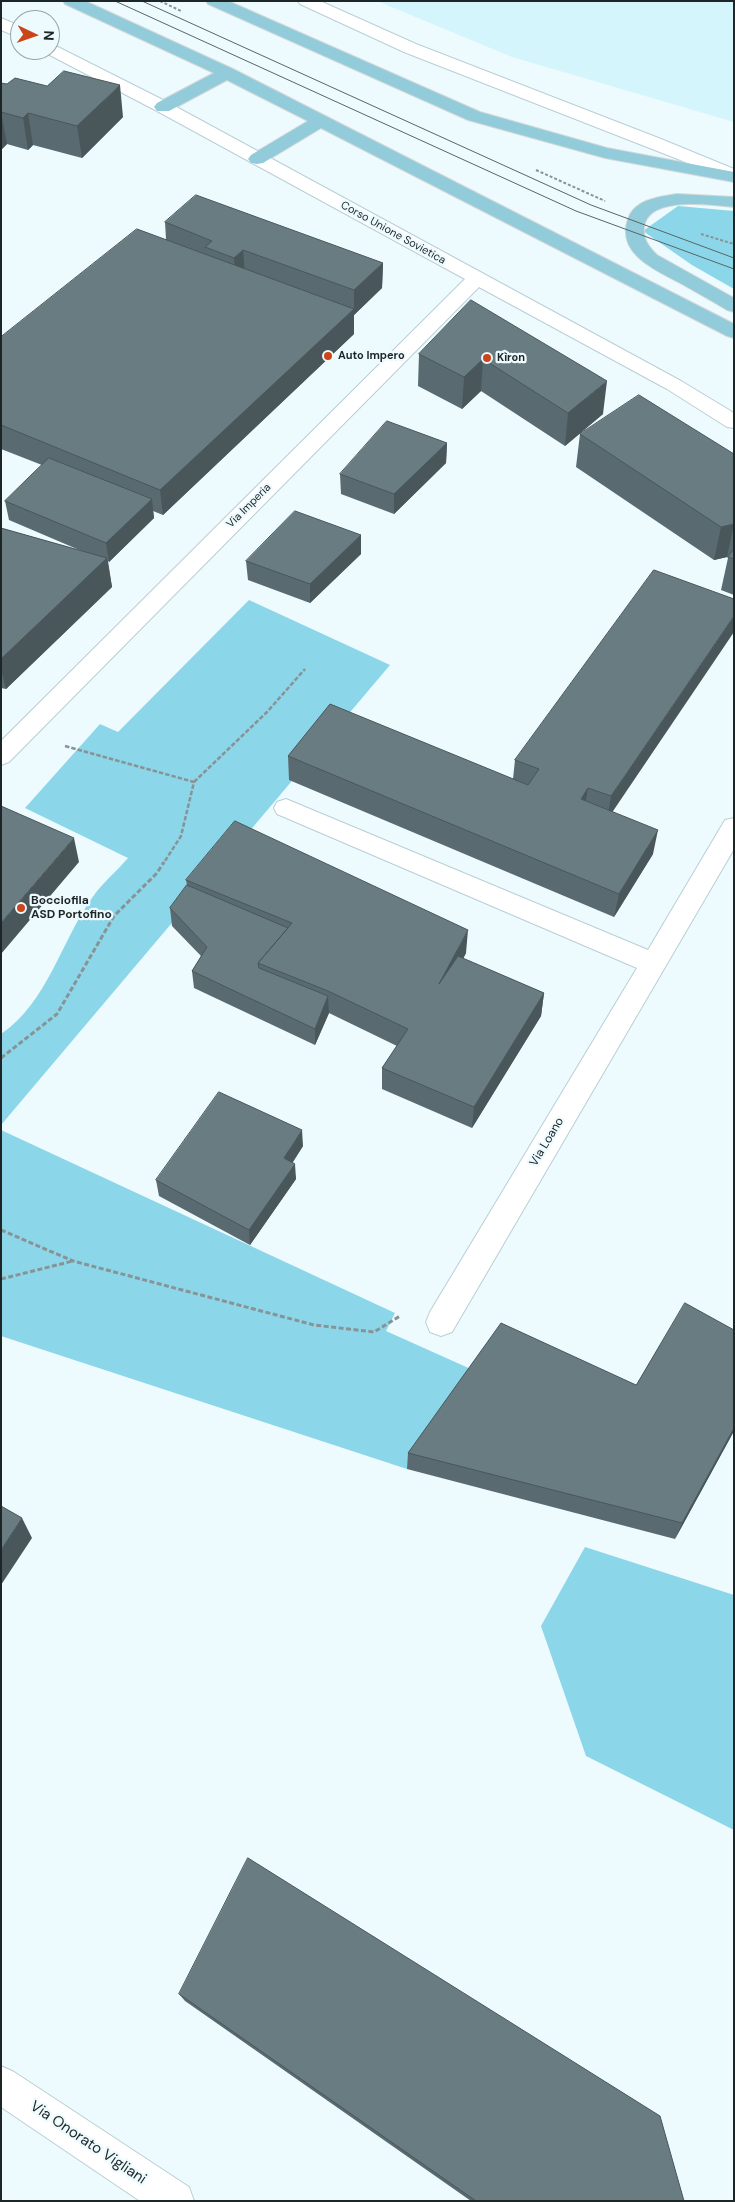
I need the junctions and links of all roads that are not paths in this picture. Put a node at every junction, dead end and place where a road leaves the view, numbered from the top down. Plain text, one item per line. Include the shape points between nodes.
1 (71, 1) edge
2 (214, 1) edge
3 (306, 1) edge
4 (60, 53) edge
5 (227, 73) junction
6 (163, 106) junction
7 (320, 121) junction
8 (257, 159) junction
9 (734, 176) edge
10 (734, 202) edge
11 (476, 278) junction
12 (734, 306) edge
13 (734, 332) edge
14 (734, 422) edge
15 (12, 730) edge
16 (1, 756) edge
17 (286, 808) dead end
18 (734, 827) edge
19 (653, 963) junction
20 (441, 1322) road end
21 (1, 2085) edge
22 (175, 2201) edge

1 - 5 main road
2 - 9 main road via 474,116 605,153
3 - 9 street via 410,48
4 - 6 street, Corso Unione Sovietica
5 - 6 main road
5 - 7 main road
6 - 8 street, Corso Unione Sovietica
7 - 8 main road
7 - 13 main road
8 - 11 street, Corso Unione Sovietica
10 - 12 main road via 683,198 652,205 639,214 634,233 636,243 649,257
11 - 14 street, Corso Unione Sovietica via 674,385
11 - 15 street, Via Imperia
15 - 16 street, Via Imperia
17 - 19 street
18 - 19 street, Via Loano
19 - 20 street, Via Loano
21 - 22 street, Via Onorato Vigliani

